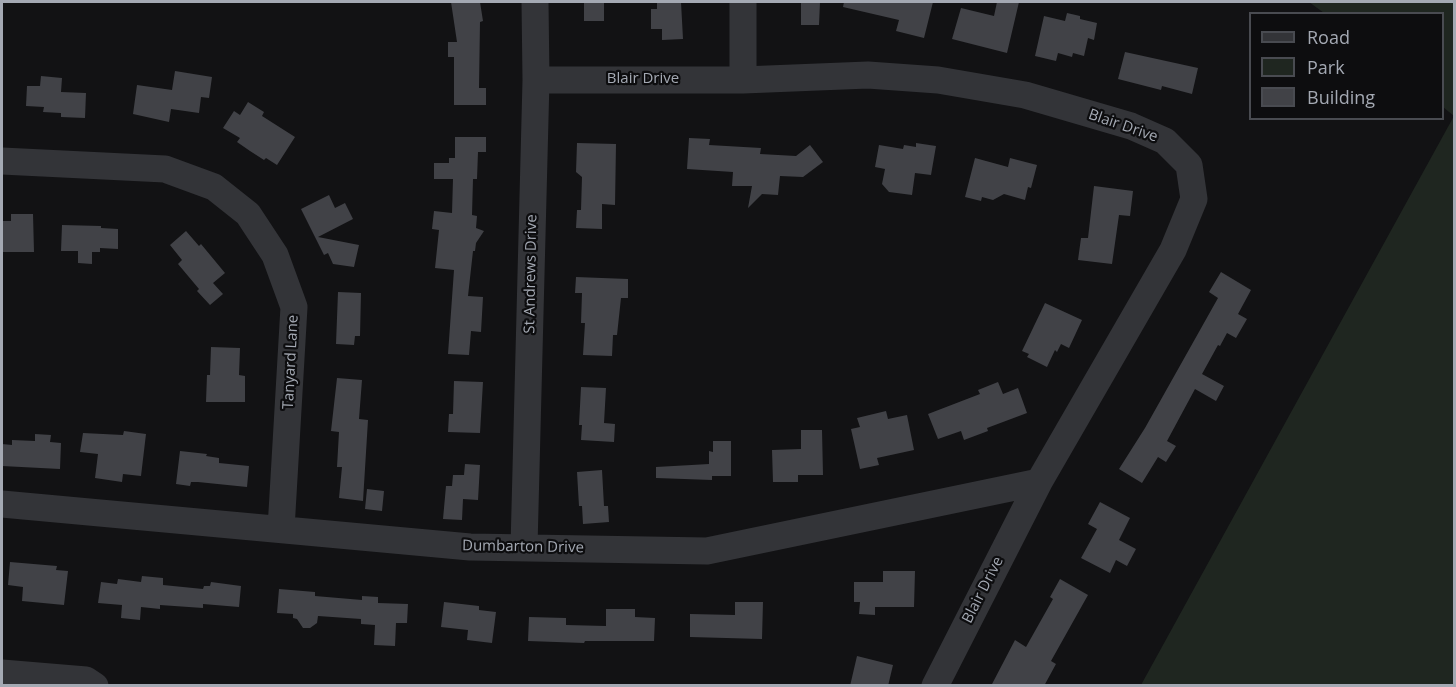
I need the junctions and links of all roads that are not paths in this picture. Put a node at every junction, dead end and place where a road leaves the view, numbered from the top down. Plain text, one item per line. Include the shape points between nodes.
1 (535, 2) edge
2 (743, 2) edge
3 (536, 80) junction
4 (743, 80) junction
5 (2, 161) edge
6 (1039, 482) junction
7 (2, 504) edge
8 (281, 529) junction
9 (524, 547) junction
10 (2, 673) edge
11 (96, 686) edge
12 (935, 686) edge

1 - 3 street, St Andrews Drive
2 - 4 street
3 - 4 street, Blair Drive
3 - 9 street, St Andrews Drive
4 - 6 street, Blair Drive via 868,75 938,80 1025,95 1131,126 1165,141 1189,165 1194,199 1173,250
5 - 8 street, Tanyard Lane via 165,169 214,187 248,214 275,255 294,307
6 - 9 street, Dumbarton Drive via 707,551
6 - 12 street, Blair Drive
7 - 8 street, Dumbarton Drive
8 - 9 street, Dumbarton Drive via 470,548
10 - 11 street via 86,680

